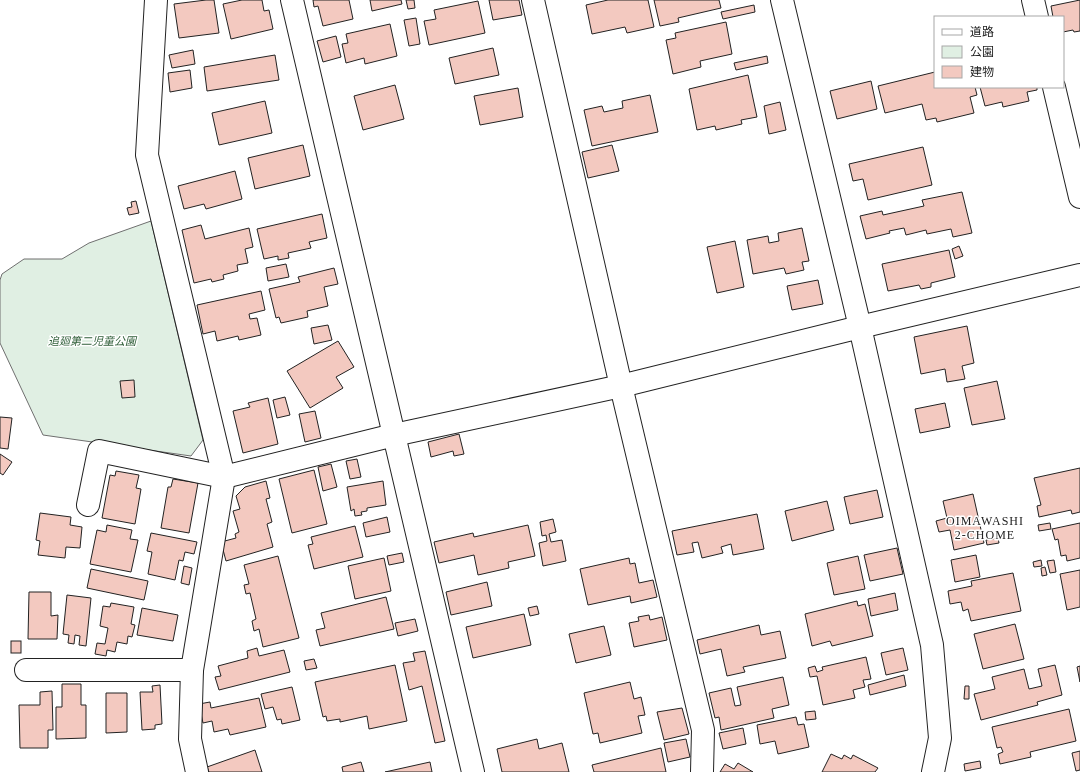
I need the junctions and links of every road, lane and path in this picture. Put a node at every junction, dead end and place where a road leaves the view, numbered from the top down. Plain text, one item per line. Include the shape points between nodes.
1 (156, 0) edge
2 (292, 0) edge
3 (533, 0) edge
4 (782, 0) edge
5 (1033, 0) edge
6 (1038, 16) edge
7 (1054, 88) edge
8 (1080, 197) edge
9 (1080, 275) edge
10 (860, 327) junction
11 (620, 386) junction
12 (394, 435) junction
13 (224, 477) junction
14 (88, 505) dead end
15 (26, 670) dead end
16 (192, 670) junction
17 (198, 772) edge
18 (473, 772) edge
19 (702, 772) edge
20 (933, 772) edge

1 - 13 street via 147,155
2 - 12 street
3 - 11 street
4 - 10 street
5 - 6 street
7 - 8 street
9 - 10 street
10 - 11 street
10 - 20 street via 932,645 940,738
11 - 12 street
11 - 19 street via 703,730
12 - 13 street
12 - 18 street
13 - 14 street via 99,451
13 - 16 street
15 - 16 street
16 - 17 street via 190,739

